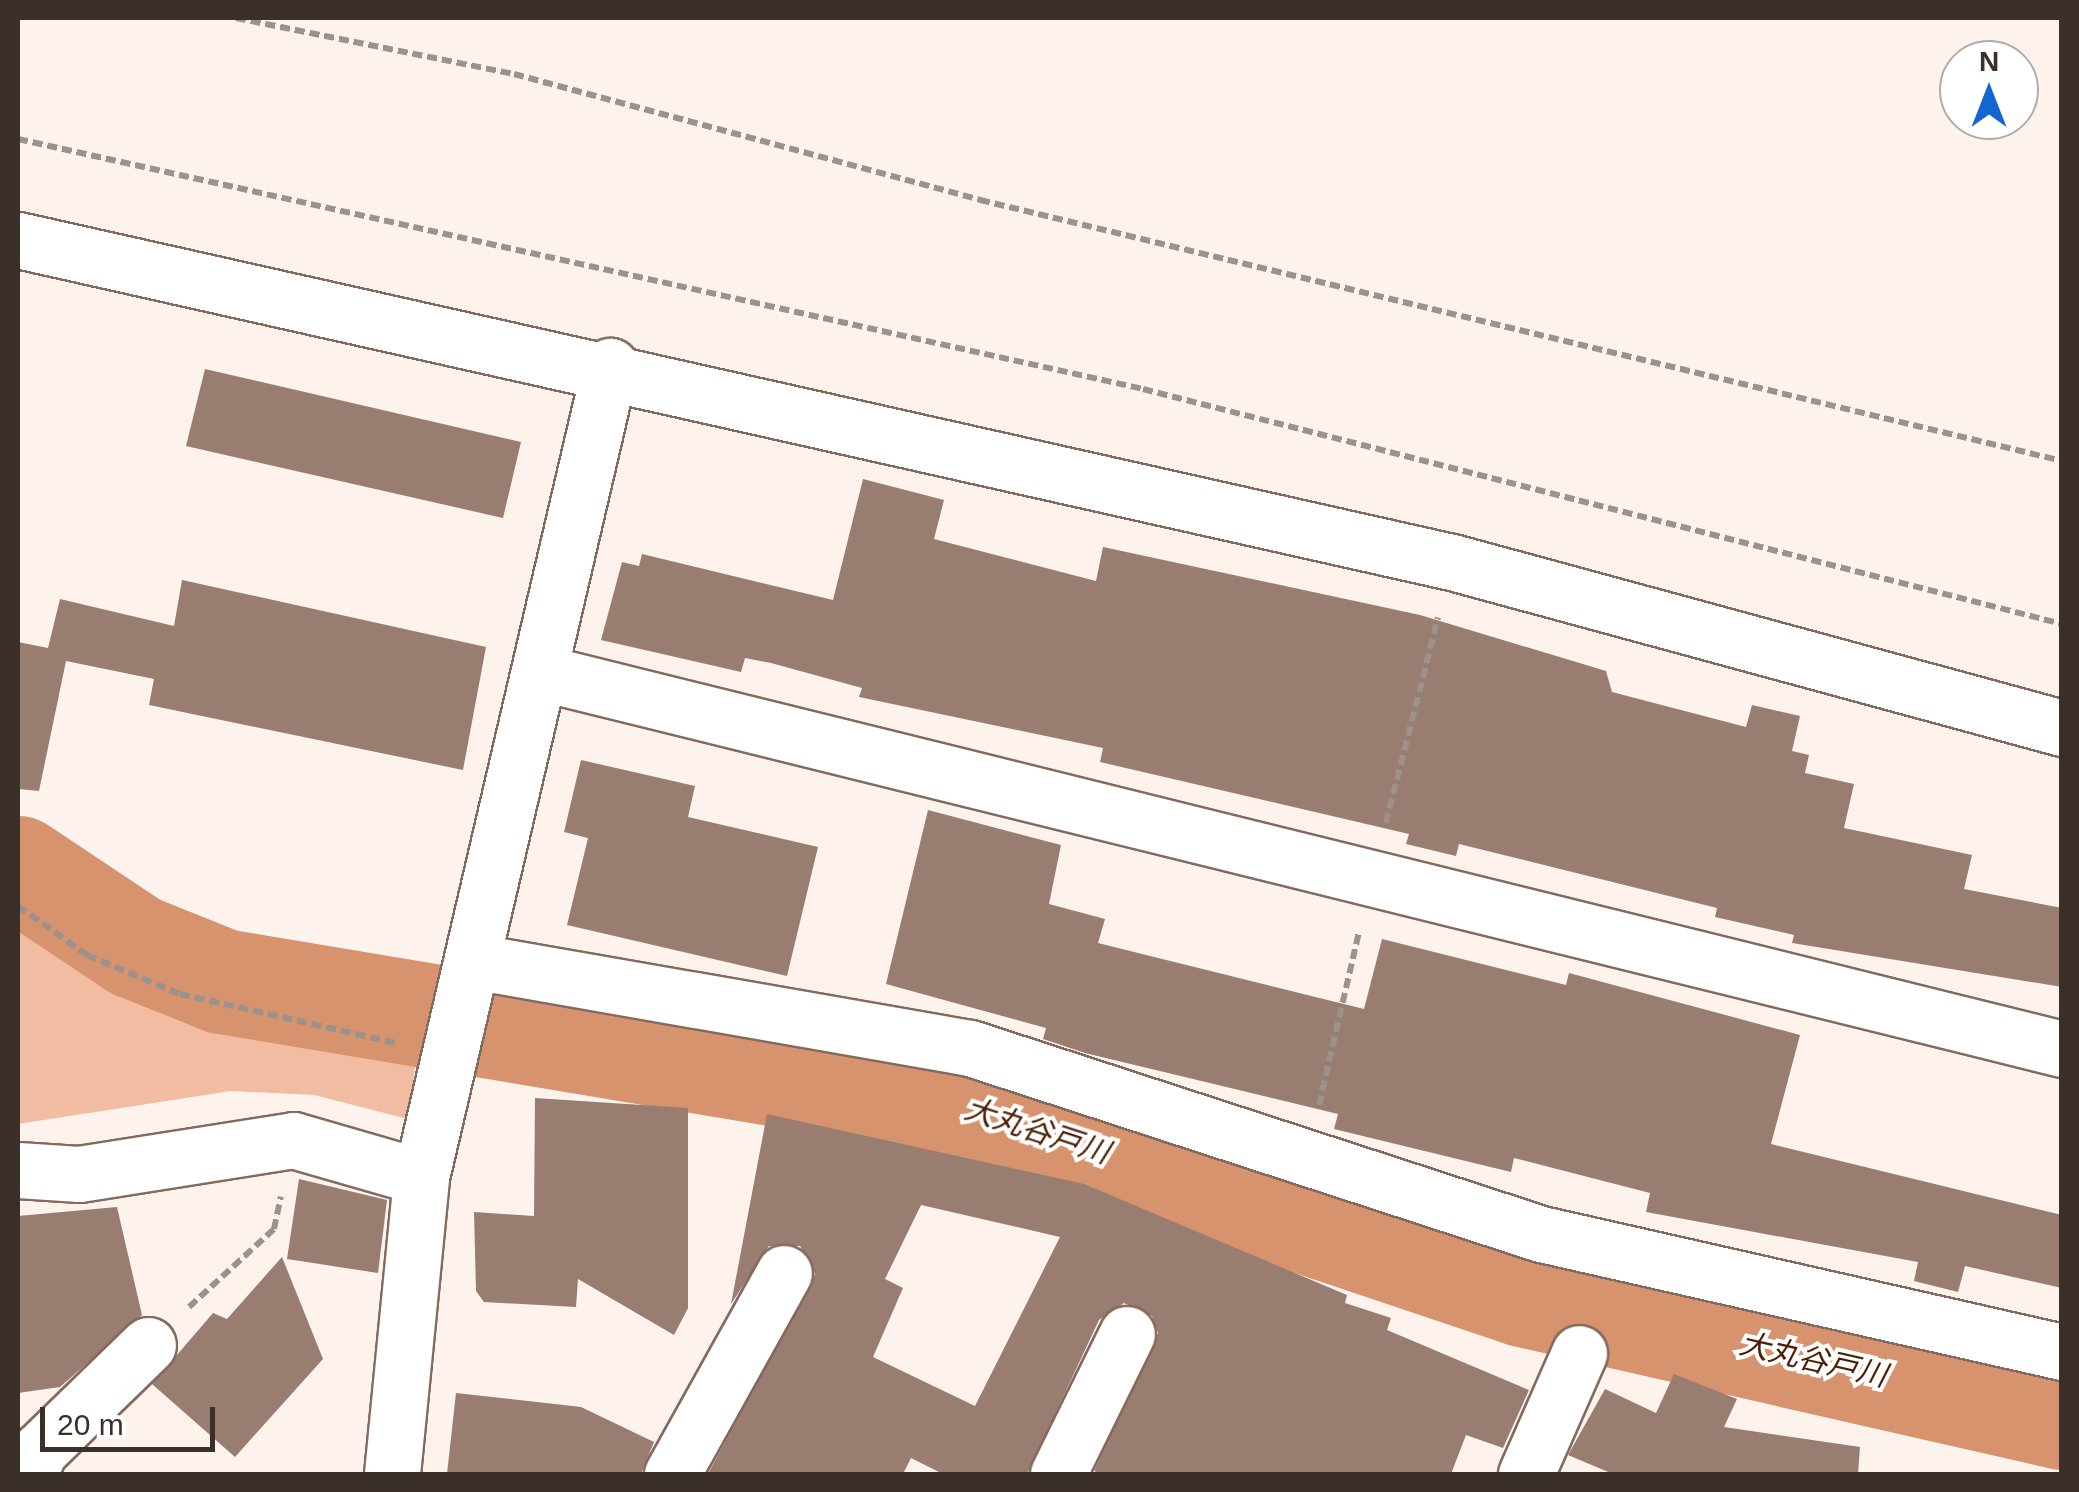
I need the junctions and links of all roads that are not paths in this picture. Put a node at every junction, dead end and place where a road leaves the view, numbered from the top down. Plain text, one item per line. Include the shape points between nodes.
1 (18, 240) edge
2 (610, 366) junction
3 (543, 673) junction
4 (2062, 728) edge
5 (470, 970) junction
6 (2062, 1049) edge
7 (18, 1170) edge
8 (421, 1177) junction
9 (784, 1273) dead end
10 (1127, 1334) dead end
11 (148, 1345) road end
12 (2062, 1352) edge
13 (1579, 1353) dead end
14 (30, 1474) edge
15 (392, 1474) edge
16 (672, 1474) edge
17 (1058, 1474) edge
18 (1526, 1474) edge

1 - 2 street
2 - 3 street
2 - 4 street via 1452,562
3 - 5 street
3 - 6 street
5 - 8 street
5 - 12 street via 970,1048 1542,1234
7 - 8 street via 80,1174 294,1140
8 - 15 street
9 - 16 street
10 - 17 street
11 - 14 street via 38,1451
13 - 18 street

